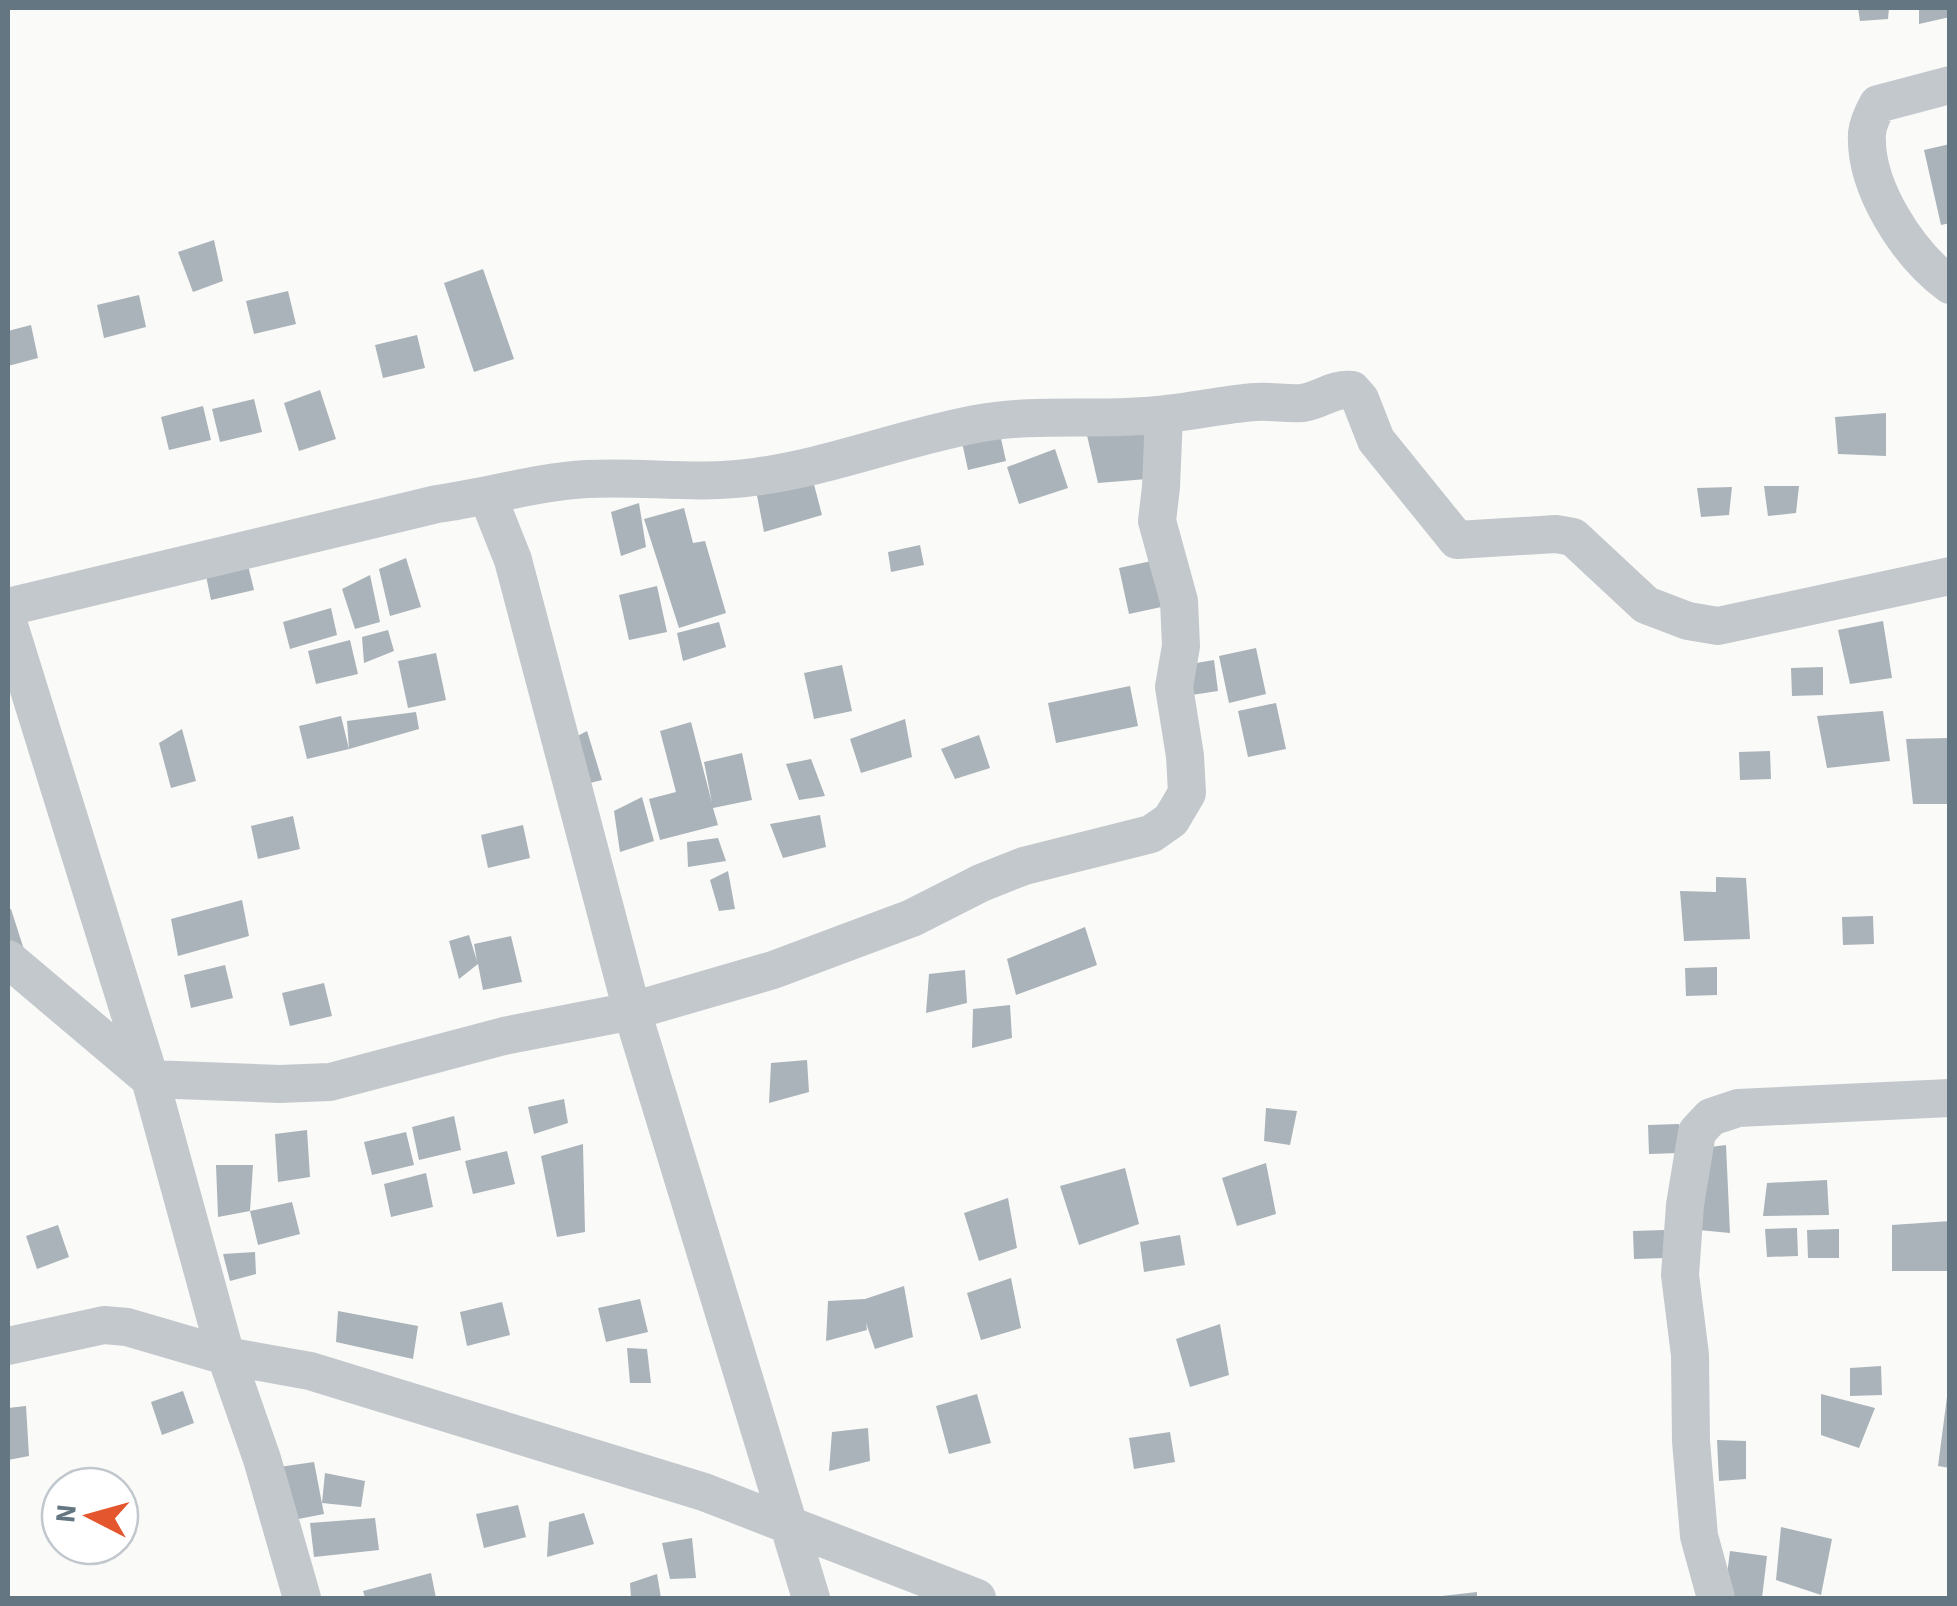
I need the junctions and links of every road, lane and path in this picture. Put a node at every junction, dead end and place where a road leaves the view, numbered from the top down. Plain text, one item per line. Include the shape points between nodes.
1 (1950, 85) edge
2 (1950, 286) edge
3 (1164, 415) junction
4 (488, 497) junction
5 (1950, 576) edge
6 (8, 606) edge
7 (8, 622) edge
8 (8, 959) edge
9 (632, 1011) junction
10 (150, 1080) junction
11 (1950, 1098) edge
12 (8, 1346) edge
13 (226, 1356) junction
14 (792, 1528) junction
15 (302, 1598) edge
16 (811, 1598) edge
17 (977, 1598) edge
18 (1716, 1598) edge

1 - 2 street via 1878,104 1867,128 1882,194 1908,247
3 - 4 street via 1020,418 754,477 589,479
3 - 5 street via 1307,402 1352,390 1376,440 1457,540 1573,538 1646,605 1688,620 1718,626
3 - 9 street via 1157,521 1179,601 1174,687 1187,794 1171,820 1151,834 981,882 912,918 790,964
4 - 6 street
4 - 9 street via 514,560
7 - 10 street
8 - 10 street
9 - 10 street via 330,1082
9 - 14 street
10 - 13 street
11 - 18 street via 1738,1108 1710,1117 1697,1132 1680,1274 1699,1536
12 - 13 street via 104,1325
13 - 14 street via 310,1371 457,1414 704,1492
13 - 15 street
14 - 16 street
14 - 17 street

